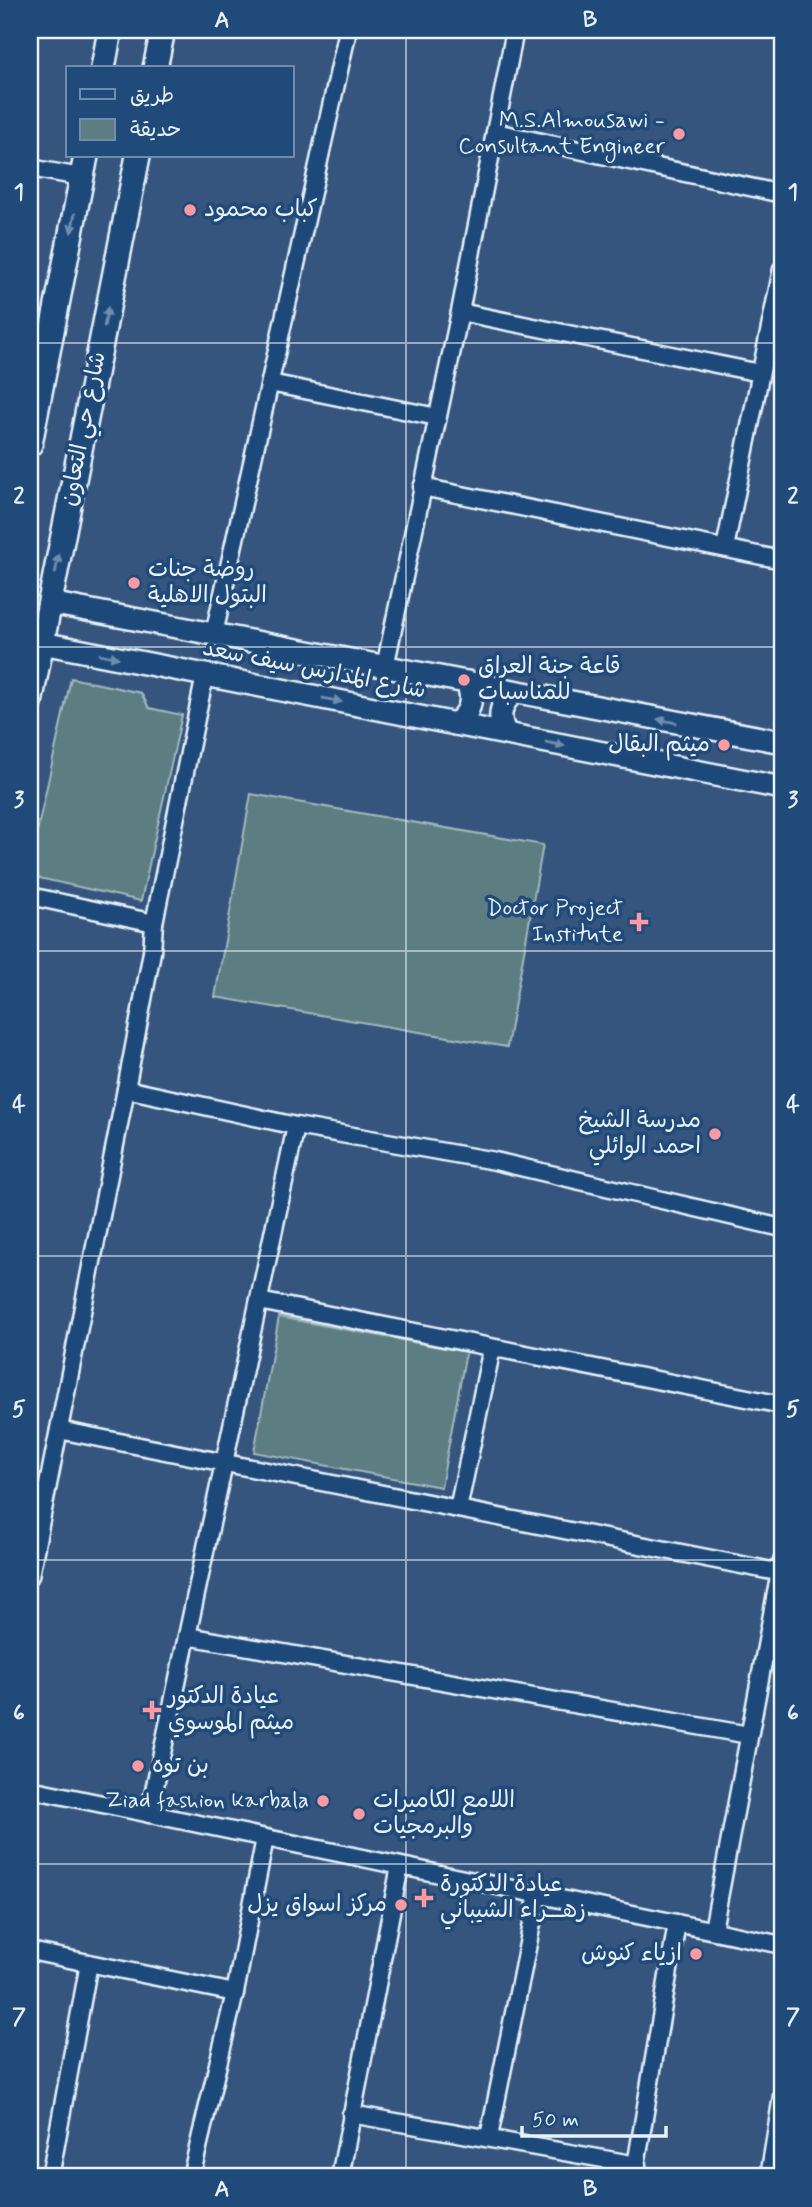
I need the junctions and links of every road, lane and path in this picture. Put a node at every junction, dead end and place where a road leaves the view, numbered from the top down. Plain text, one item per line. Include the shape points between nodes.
1 (110, 30) edge
2 (163, 30) edge
3 (348, 30) edge
4 (516, 30) edge
5 (103, 66) edge
6 (155, 66) edge
7 (495, 132) junction
8 (138, 158) edge
9 (84, 167) edge
10 (30, 168) edge
11 (782, 194) edge
12 (782, 269) edge
13 (460, 312) junction
14 (760, 373) junction
15 (270, 383) junction
16 (437, 417) junction
17 (30, 444) edge
18 (422, 487) junction
19 (725, 548) junction
20 (782, 560) edge
21 (50, 603) junction
22 (214, 634) junction
23 (41, 643) junction
24 (385, 667) junction
25 (205, 675) junction
26 (467, 682) junction
27 (514, 692) junction
28 (30, 703) edge
29 (455, 724) junction
30 (506, 734) junction
31 (782, 743) edge
32 (782, 788) edge
33 (30, 896) edge
34 (154, 923) junction
35 (126, 1089) junction
36 (296, 1126) junction
37 (782, 1228) edge
38 (259, 1301) junction
39 (492, 1348) junction
40 (782, 1405) edge
41 (59, 1430) junction
42 (224, 1463) junction
43 (458, 1509) junction
44 (781, 1569) edge
45 (30, 1576) edge
46 (187, 1636) junction
47 (749, 1735) junction
48 (30, 1789) edge
49 (149, 1814) junction
50 (265, 1838) junction
51 (400, 1866) junction
52 (538, 1894) junction
53 (677, 1923) junction
54 (713, 1930) junction
55 (782, 1945) edge
56 (30, 1951) edge
57 (89, 1963) junction
58 (235, 1993) junction
59 (782, 2099) edge
60 (351, 2114) junction
61 (489, 2137) junction
62 (635, 2171) edge
63 (50, 2177) edge
64 (191, 2177) edge
65 (340, 2177) edge
66 (769, 2177) edge

1 - 5 main road
2 - 6 main road
3 - 15 street
4 - 7 street
7 - 11 street
7 - 13 street
21 -> 8 main road, شارع حي التعاون
9 - 10 street
9 -> 17 main road
12 - 14 street
13 - 14 street
13 - 16 street
14 - 19 street
15 - 16 street
15 - 22 street
16 - 18 street
18 - 19 street
18 - 24 street
19 - 20 street
21 - 22 main road, شارع المدارس سيف سعد
21 - 23 main road, شارع حي التعاون
22 - 24 main road, شارع المدارس سيف سعد
23 -> 25 main road, شارع المدارس سيف سعد
23 - 28 main road, شارع حي التعاون
24 - 26 main road, شارع المدارس سيف سعد
25 -> 29 main road, شارع المدارس سيف سعد
25 - 34 street
26 - 27 main road, شارع المدارس سيف سعد
26 - 29 main road via 469,710
27 - 30 main road via 502,706 501,725
31 -> 27 main road, شارع المدارس سيف سعد
29 - 30 main road, شارع المدارس سيف سعد
30 -> 32 main road, شارع المدارس سيف سعد
33 - 34 street
34 - 35 street
35 - 36 street
35 - 41 street
36 - 37 street via 495,1161
36 - 38 street
38 - 39 street
38 - 42 street
39 - 40 street
39 - 43 street
41 - 42 street
41 - 45 street
42 - 43 street
42 - 46 street
43 - 44 street
44 - 47 street
46 - 47 street
46 - 49 street
47 - 54 street
48 - 49 street
49 - 50 street
50 - 51 street
50 - 58 street
51 - 52 street
51 - 60 street
52 - 53 street
52 - 61 street
53 - 54 street
53 - 62 street
54 - 55 street
56 - 57 street
57 - 58 street
57 - 63 street
58 - 64 street
59 - 66 street
60 - 61 street
60 - 65 street
61 - 62 street

